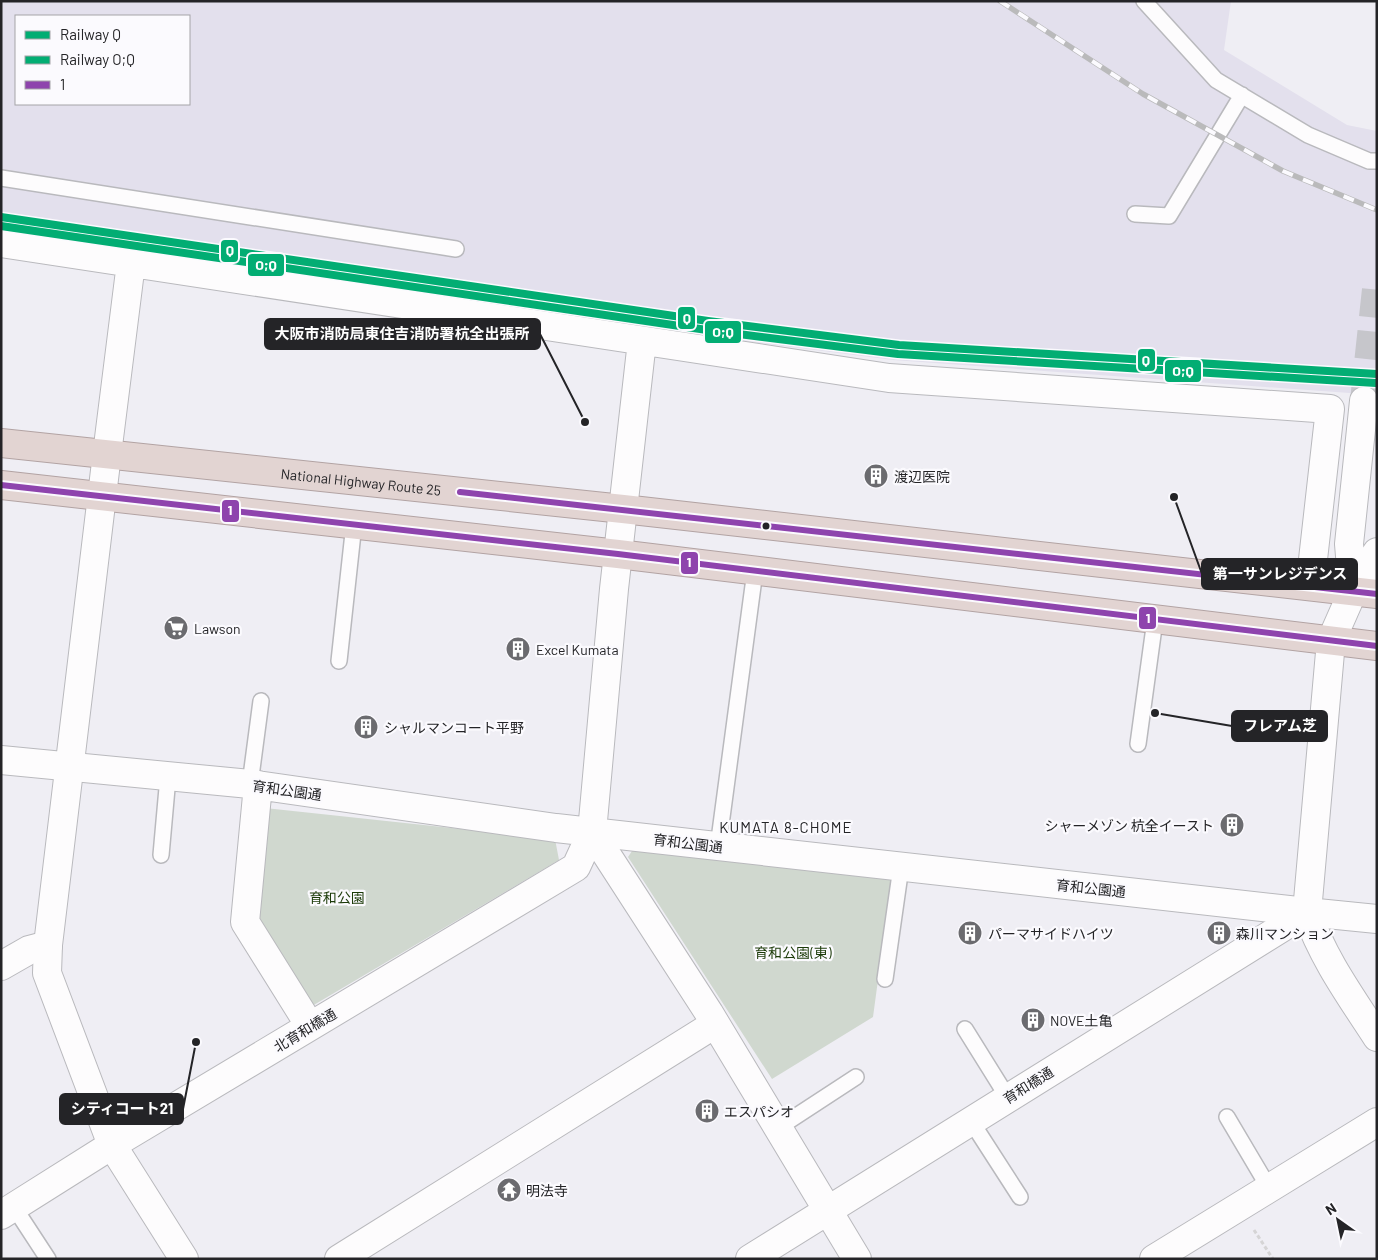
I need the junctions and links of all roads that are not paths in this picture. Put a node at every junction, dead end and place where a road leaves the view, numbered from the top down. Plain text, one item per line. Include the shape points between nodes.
1 (1144, 1) edge
2 (1242, 95) junction
3 (1377, 160) edge
4 (1, 178) edge
5 (1135, 214) dead end
6 (1, 243) edge
7 (456, 249) dead end
8 (131, 263) junction
9 (642, 341) junction
10 (1364, 401) tunnel mouth
11 (1, 443) edge
12 (107, 454) junction
13 (1, 484) edge
14 (103, 495) junction
15 (623, 509) junction
16 (354, 524) junction
17 (1377, 552) edge
18 (618, 554) junction
19 (756, 571) junction
20 (1310, 586) junction
21 (1365, 593) edge
22 (1155, 620) junction
23 (1332, 641) junction
24 (1377, 646) edge
25 (339, 661) dead end
26 (261, 701) dead end
27 (1138, 744) dead end
28 (1, 760) edge
29 (69, 767) junction
30 (168, 777) junction
31 (255, 785) junction
32 (592, 832) junction
33 (718, 847) junction
34 (161, 854) dead end
35 (901, 867) junction
36 (1306, 912) junction
37 (1377, 919) edge
38 (48, 944) junction
39 (1, 966) edge
40 (885, 979) dead end
41 (715, 1024) junction
42 (310, 1026) junction
43 (965, 1029) dead end
44 (1377, 1037) edge
45 (856, 1077) dead end
46 (1008, 1098) junction
47 (1227, 1118) dead end
48 (971, 1121) junction
49 (1377, 1122) edge
50 (778, 1128) junction
51 (112, 1145) junction
52 (1269, 1188) junction
53 (1020, 1197) dead end
54 (828, 1209) junction
55 (7, 1211) edge
56 (1169, 1255) edge
57 (48, 1259) edge
58 (184, 1259) edge
59 (339, 1259) edge
60 (750, 1259) edge
61 (857, 1259) edge

1 - 2 lane via 1216,80
2 - 3 lane via 1308,135 1370,161
2 - 5 lane via 1169,216
4 - 7 lane
6 - 8 street
8 - 9 street
8 - 12 street
9 - 15 street, 北育和橋通
9 - 20 street via 890,378 1330,409
10 - 21 street via 1349,544
11 - 12 highway, National Highway Route 25
12 - 14 street
12 - 15 highway, National Highway Route 25
13 - 14 highway
14 - 16 highway
14 - 29 street
15 - 18 street, 北育和橋通
15 - 20 highway, National Highway Route 25
16 - 18 highway
16 - 25 lane
17 - 21 street
18 - 19 highway
18 - 32 street, 北育和橋通
19 - 22 highway
19 - 33 lane
20 - 21 highway, National Highway Route 25
21 - 23 street
22 - 23 highway
22 - 27 lane
23 - 24 highway
23 - 36 street
26 - 31 lane
28 - 29 street, 育和公園通
29 - 30 street, 育和公園通
29 - 38 street
30 - 31 street, 育和公園通
30 - 34 lane
31 - 32 street, 育和公園通
31 - 42 street via 244,922
32 - 33 street, 育和公園通
32 - 41 street
32 - 42 street, 北育和橋通 via 576,867
33 - 35 street, 育和公園通
35 - 36 street, 育和公園通
35 - 40 lane
36 - 37 street, 育和公園通
36 - 44 street via 1329,962
36 - 46 street, 育和橋通
38 - 39 street via 29,950
38 - 51 street via 47,973
41 - 50 street
41 - 59 street
42 - 51 street, 北育和橋通
43 - 46 lane
45 - 50 lane
46 - 48 street, 育和橋通
47 - 52 lane
48 - 53 lane
48 - 54 street, 育和橋通
49 - 52 street
50 - 54 street
51 - 55 street, 北育和橋通
51 - 58 street
52 - 56 street
54 - 60 street, 育和橋通
54 - 61 street
55 - 57 lane

